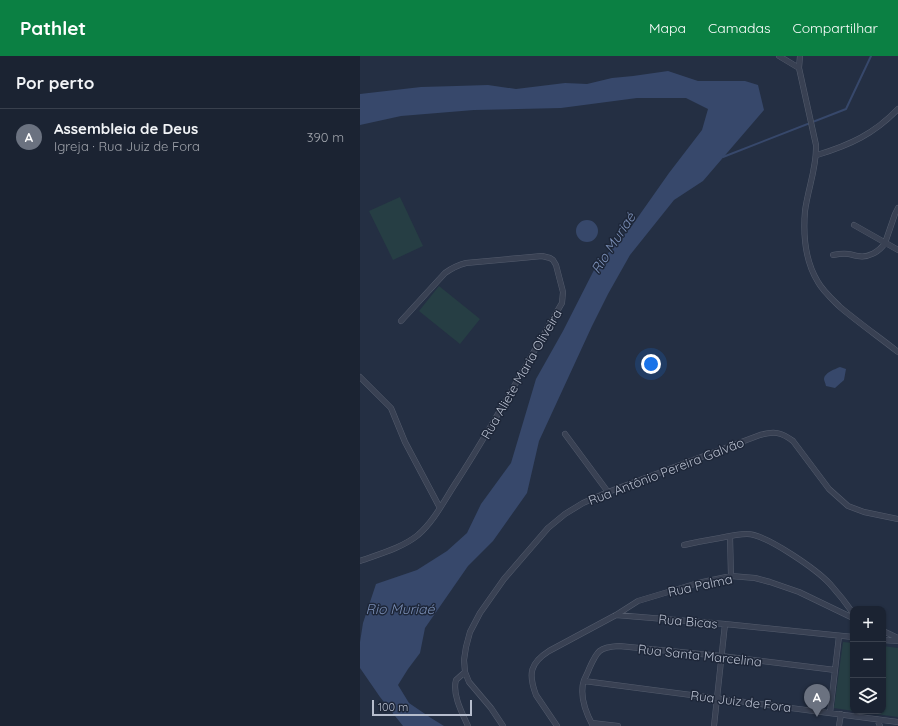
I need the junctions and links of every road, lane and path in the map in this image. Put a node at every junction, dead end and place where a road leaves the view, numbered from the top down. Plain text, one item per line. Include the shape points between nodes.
1 (779, 56) edge
2 (800, 56) edge
3 (799, 68) junction
4 (898, 109) edge
5 (817, 155) junction
6 (898, 208) edge
7 (854, 225) dead end
8 (885, 243) junction
9 (898, 250) edge
10 (832, 255) dead end
11 (401, 322) dead end
12 (898, 352) edge
13 (360, 377) edge
14 (565, 434) dead end
15 (608, 492) junction
16 (440, 508) junction
17 (898, 519) edge
18 (730, 536) junction
19 (684, 545) dead end
20 (360, 561) edge
21 (731, 576) junction
22 (850, 609) edge
23 (616, 615) junction
24 (850, 617) edge
25 (725, 624) junction
26 (886, 633) edge
27 (839, 636) junction
28 (850, 637) edge
29 (886, 640) edge
30 (898, 640) edge
31 (722, 656) junction
32 (835, 670) junction
33 (465, 672) junction
34 (584, 681) junction
35 (717, 698) junction
36 (830, 713) junction
37 (841, 714) junction
38 (878, 719) junction
39 (898, 722) edge
40 (592, 725) edge
41 (468, 726) edge
42 (503, 726) edge
43 (557, 726) edge
44 (618, 726) edge
45 (714, 726) edge
46 (839, 726) edge
47 (880, 726) edge

1 - 3 street
2 - 3 street
3 - 5 street
4 - 5 street via 857,140
5 - 12 street via 805,210 806,252 811,269 830,297
6 - 8 street
7 - 8 street
8 - 9 street
8 - 10 street via 867,256
11 - 16 street, Rua Aliete Maria Oliveira via 445,273 457,265 542,256 550,258 556,265 563,292 562,302
13 - 16 street via 391,408 405,442
14 - 15 street
15 - 17 street, Rua Antônio Pereira Galvão via 773,432 793,441 829,489 848,506
15 - 33 street, Rua Antônio Pereira Galvão via 583,503 548,528 504,579 480,612 470,632 464,660
16 - 20 street, Rua Aliete Maria Oliveira via 418,535 395,548
18 - 19 street
18 - 21 street
18 - 22 street via 758,536 787,552 829,583
21 - 23 street, Rua Palma via 638,601
21 - 24 street, Rua Palma via 770,582 799,592
23 - 25 street, Rua Bicas
23 - 43 street via 549,651 536,662 532,672 534,689
25 - 27 street, Rua Bicas
25 - 31 street
26 - 30 street
27 - 28 street, Rua Bicas
27 - 32 street
29 - 30 street
31 - 32 street, Rua Santa Marcelina
31 - 34 street, Rua Santa Marcelina via 607,647 595,656
31 - 35 street
32 - 36 street
33 - 41 street via 456,680 454,687
33 - 42 street via 469,682
34 - 35 street, Rua Juiz de Fora
34 - 40 street via 585,708
35 - 36 street, Rua Juiz de Fora
35 - 45 street
36 - 37 street, Rua Juiz de Fora
37 - 38 street, Rua Juiz de Fora
37 - 46 street
38 - 39 street, Rua Juiz de Fora
38 - 47 street
40 - 44 street

